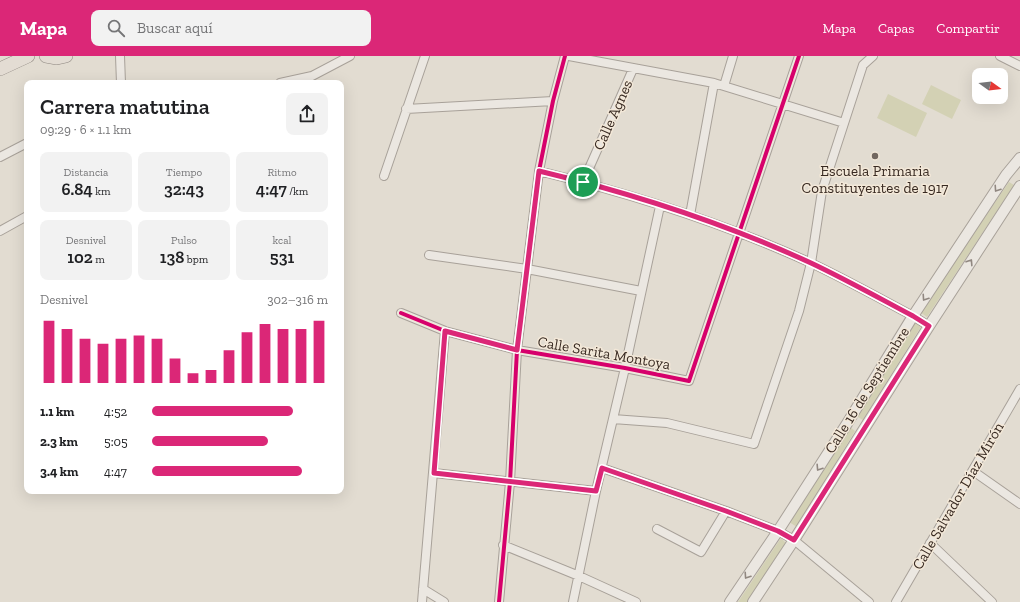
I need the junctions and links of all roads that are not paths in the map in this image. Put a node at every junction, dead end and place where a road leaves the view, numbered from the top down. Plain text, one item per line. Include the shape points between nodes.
1 (28, 56) edge
2 (46, 56) edge
3 (66, 56) edge
4 (120, 56) edge
5 (350, 56) edge
6 (425, 56) edge
7 (565, 56) edge
8 (569, 56) edge
9 (733, 56) edge
10 (799, 56) edge
11 (873, 56) edge
12 (1000, 56) edge
13 (1020, 66) edge
14 (0, 68) edge
15 (633, 69) junction
16 (121, 80) edge
17 (294, 80) edge
18 (714, 83) junction
19 (724, 86) junction
20 (553, 102) junction
21 (783, 104) junction
22 (406, 109) junction
23 (844, 123) junction
24 (24, 145) edge
25 (0, 157) edge
26 (1020, 158) edge
27 (539, 171) junction
28 (1006, 175) junction
29 (384, 176) dead end
30 (583, 182) junction
31 (1020, 184) edge
32 (660, 206) junction
33 (690, 215) junction
34 (24, 218) edge
35 (0, 231) edge
36 (739, 234) junction
37 (429, 255) dead end
38 (811, 263) junction
39 (527, 269) junction
40 (641, 291) junction
41 (400, 313) dead end
42 (913, 316) junction
43 (929, 326) junction
44 (445, 331) junction
45 (517, 350) junction
46 (626, 368) junction
47 (1020, 389) edge
48 (613, 419) junction
49 (848, 422) junction
50 (863, 433) junction
51 (602, 468) junction
52 (973, 471) junction
53 (434, 473) junction
54 (510, 482) junction
55 (596, 491) junction
56 (1020, 504) edge
57 (726, 511) junction
58 (657, 529) dead end
59 (778, 531) junction
60 (794, 540) junction
61 (930, 543) junction
62 (503, 545) junction
63 (578, 576) junction
64 (423, 589) junction
65 (422, 602) edge
66 (444, 602) edge
67 (499, 602) edge
68 (573, 602) edge
69 (636, 602) edge
70 (730, 602) edge
71 (753, 602) edge
72 (869, 602) edge
73 (896, 602) edge
74 (992, 602) edge

1 - 14 main road
2 - 3 main road
4 - 16 street
5 - 17 street via 312,76
6 - 22 street
7 - 20 street
8 - 15 street
9 - 19 street
10 - 21 street
11 - 23 street via 863,65
12 - 13 street
15 - 18 street
15 - 30 street, Calle Agnes
18 - 19 street
18 - 33 street
19 - 21 street
20 - 22 street
20 - 27 street
21 - 23 street
21 - 36 street
22 - 29 street
23 - 38 street via 822,191
24 - 25 street
26 - 28 street, Calle 16 de Septiembre
27 - 30 street
27 - 39 street
28 - 31 street
28 -> 42 street, Calle 16 de Septiembre
30 - 32 street
43 -> 31 street, Calle 16 de Septiembre
32 - 33 street
32 - 40 street
33 - 36 street
34 - 35 street
36 - 38 street
36 - 46 street, Calle Sarita Montoya via 689,381
37 - 39 street
38 - 42 street
38 - 48 street via 799,311 754,444 667,424
39 - 40 street
39 - 45 street
40 - 46 street
41 - 44 street, Calle Sarita Montoya
42 - 43 street
42 - 49 street, Calle 16 de Septiembre
43 - 50 street, Calle 16 de Septiembre
44 - 45 street, Calle Sarita Montoya
44 - 53 street
45 - 46 street, Calle Sarita Montoya
45 - 54 street
46 - 48 street
47 - 52 street, Calle Salvador Díaz Mirón
48 - 51 street
49 - 50 street
49 -> 59 street, Calle 16 de Septiembre
50 - 60 street, Calle 16 de Septiembre
51 - 55 street
51 - 57 street
52 - 56 street
52 - 61 street, Calle Salvador Díaz Mirón
53 - 54 street
53 - 64 street
54 - 55 street
54 - 62 street
55 - 63 street
57 - 58 street via 701,552
57 - 59 street
59 - 60 street
59 -> 70 street, Calle 16 de Septiembre
60 - 71 street, Calle 16 de Septiembre
60 - 72 street
61 - 73 street, Calle Salvador Díaz Mirón
61 - 74 street
62 - 63 street
62 - 67 street
63 - 68 street
63 - 69 street
64 - 65 street
64 - 66 street

